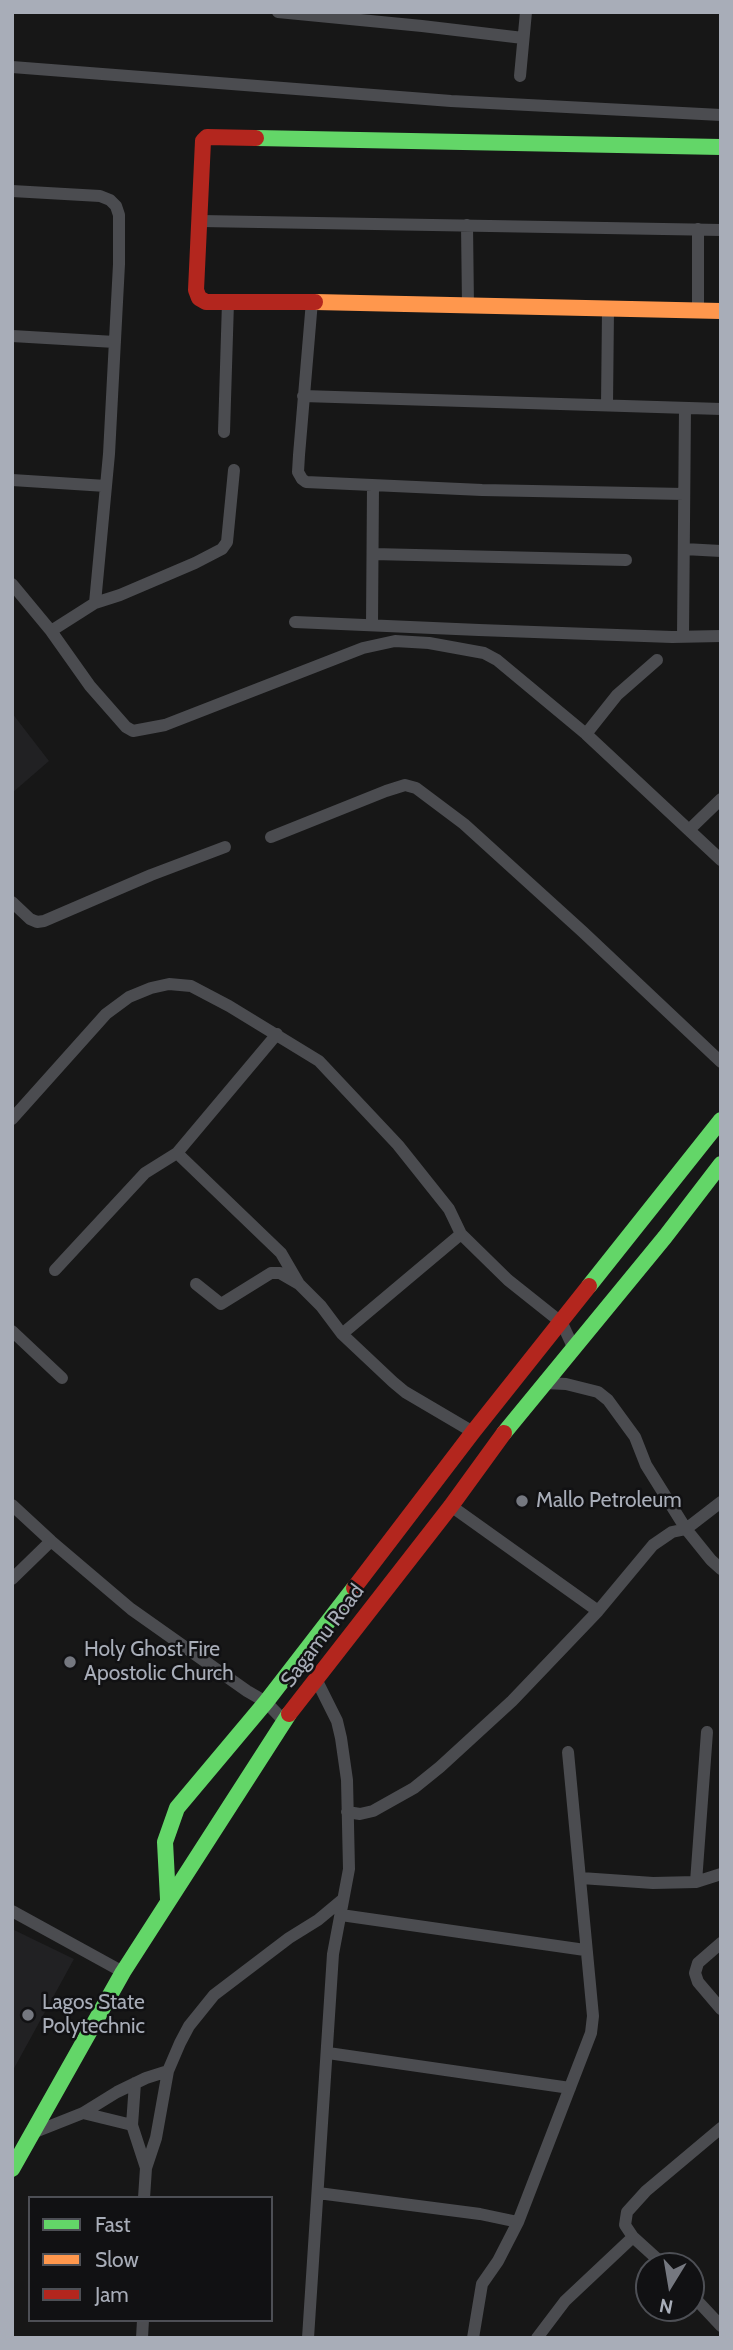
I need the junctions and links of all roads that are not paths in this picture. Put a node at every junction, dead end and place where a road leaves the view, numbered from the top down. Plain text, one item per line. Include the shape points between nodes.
1 (278, 12) edge
2 (526, 12) edge
3 (325, 15) edge
4 (422, 19) edge
5 (523, 38) junction
6 (12, 67) edge
7 (520, 76) dead end
8 (721, 115) edge
9 (721, 147) edge
10 (12, 191) edge
11 (201, 221) junction
12 (467, 225) junction
13 (698, 229) junction
14 (721, 230) edge
15 (312, 301) junction
16 (228, 302) junction
17 (468, 306) junction
18 (608, 310) junction
19 (698, 310) junction
20 (721, 311) edge
21 (12, 336) edge
22 (115, 342) junction
23 (303, 396) junction
24 (607, 405) junction
25 (685, 408) junction
26 (721, 409) edge
27 (224, 432) dead end
28 (234, 470) dead end
29 (12, 480) edge
30 (106, 486) junction
31 (373, 486) junction
32 (684, 494) junction
33 (684, 549) junction
34 (721, 551) edge
35 (373, 554) junction
36 (626, 560) dead end
37 (12, 584) edge
38 (95, 603) junction
39 (295, 622) dead end
40 (372, 625) junction
41 (51, 631) junction
42 (683, 636) junction
43 (721, 636) edge
44 (657, 660) dead end
45 (586, 734) junction
46 (721, 799) edge
47 (690, 829) junction
48 (271, 836) dead end
49 (225, 847) dead end
50 (721, 860) edge
51 (12, 902) edge
52 (276, 1034) junction
53 (721, 1062) edge
54 (15, 1110) edge
55 (721, 1120) edge
56 (177, 1153) junction
57 (721, 1164) edge
58 (461, 1234) junction
59 (55, 1270) dead end
60 (195, 1284) dead end
61 (299, 1284) junction
62 (562, 1323) junction
63 (12, 1331) edge
64 (342, 1334) junction
65 (573, 1347) junction
66 (62, 1378) dead end
67 (545, 1383) junction
68 (473, 1432) junction
69 (721, 1502) edge
70 (12, 1505) edge
71 (451, 1506) junction
72 (686, 1529) junction
73 (51, 1541) junction
74 (721, 1569) edge
75 (12, 1579) edge
76 (598, 1611) junction
77 (317, 1681) junction
78 (265, 1702) junction
79 (284, 1721) junction
80 (707, 1732) dead end
81 (568, 1752) dead end
82 (347, 1812) junction
83 (721, 1874) edge
84 (581, 1878) junction
85 (696, 1882) junction
86 (168, 1899) junction
87 (342, 1900) junction
88 (12, 1911) edge
89 (341, 1915) junction
90 (721, 1943) edge
91 (585, 1950) junction
92 (123, 1972) junction
93 (721, 2009) edge
94 (328, 2053) junction
95 (168, 2071) junction
96 (135, 2083) junction
97 (570, 2088) junction
98 (83, 2113) junction
99 (132, 2125) junction
100 (721, 2128) edge
101 (33, 2133) junction
102 (146, 2168) junction
103 (12, 2169) edge
104 (318, 2193) junction
105 (144, 2196) edge
106 (518, 2222) junction
107 (633, 2237) junction
108 (650, 2252) edge
109 (705, 2307) edge
110 (719, 2320) edge
111 (308, 2338) edge
112 (472, 2338) edge
113 (537, 2338) edge

1 - 3 street
2 - 5 street
3 - 4 street
4 - 5 street
5 - 7 street
6 - 8 street via 450,101
9 - 11 main road via 214,135 203,141
10 - 22 street via 100,196 116,206 120,215
11 - 12 street
11 - 16 main road via 196,290 206,302
12 - 13 street
12 - 17 street
13 - 14 street
13 - 19 street
15 - 16 main road
15 - 17 main road
15 - 23 street
16 - 27 street
17 - 18 main road
18 - 19 main road
18 - 24 street
19 - 20 main road
21 - 22 street
22 - 30 street
23 - 24 street
23 - 31 street via 298,472 302,479
24 - 25 street
25 - 26 street
25 - 32 street
28 - 38 street via 227,542 222,549
29 - 30 street
30 - 38 street
31 - 32 street
31 - 35 street
32 - 33 street
33 - 34 street
33 - 42 street
35 - 36 street
35 - 40 street
37 - 41 street
38 - 41 street
39 - 40 street
40 - 42 street
41 - 45 street via 90,687 133,732 166,725 363,648 395,640 484,653
42 - 43 street
44 - 45 street via 617,695
45 - 47 street
46 - 47 street
47 - 50 street
48 - 53 street via 386,790 405,785 416,788 464,824
49 - 51 street via 44,921 30,919
52 - 54 street via 191,986 150,988 106,1014
52 - 56 street
52 - 58 street via 319,1061 379,1123 449,1209
55 - 62 main road
56 - 59 street via 145,1173
56 - 61 street via 281,1253
57 - 65 main road, Sagamu Road
58 - 62 street
58 - 64 street
60 - 61 street via 221,1304 271,1273
61 - 64 street
62 - 65 street
62 - 68 main road
63 - 66 street
64 - 68 street via 405,1392
65 - 67 main road, Sagamu Road
67 - 71 main road, Sagamu Road
67 - 72 street via 598,1392 608,1400 635,1437 646,1465
68 - 78 main road
69 - 72 street
70 - 73 street
71 - 76 street
71 - 77 main road, Sagamu Road
72 - 74 street
72 - 76 street via 653,1545
73 - 75 street
73 - 78 street via 131,1609
76 - 82 street via 512,1701 414,1788 373,1811
77 - 79 main road, Sagamu Road
77 - 82 street via 341,1738
78 - 79 street
78 - 86 main road via 177,1808 165,1842
79 - 86 main road, Sagamu Road
80 - 85 street
81 - 84 street
82 - 87 street via 349,1869
83 - 85 street
84 - 85 street
84 - 91 street
86 - 92 main road, Sagamu Road
87 - 89 street
87 - 95 street via 214,1995 189,2026
88 - 92 street
89 - 91 street
89 - 94 street via 333,1954
90 - 93 street via 698,1963 695,1973
91 - 97 street via 593,2016 591,2034
92 - 101 main road, Sagamu Road
94 - 97 street
94 - 104 street
95 - 96 street
95 - 102 street
96 - 98 street
96 - 99 street
97 - 106 street
98 - 99 street
98 - 101 street
99 - 102 street
100 - 107 street via 627,2212 625,2225
101 - 103 main road, Sagamu Road
102 - 105 street
104 - 106 street
104 - 111 street
106 - 112 street via 482,2284
107 - 108 street
107 - 113 street via 565,2301
109 - 110 street

